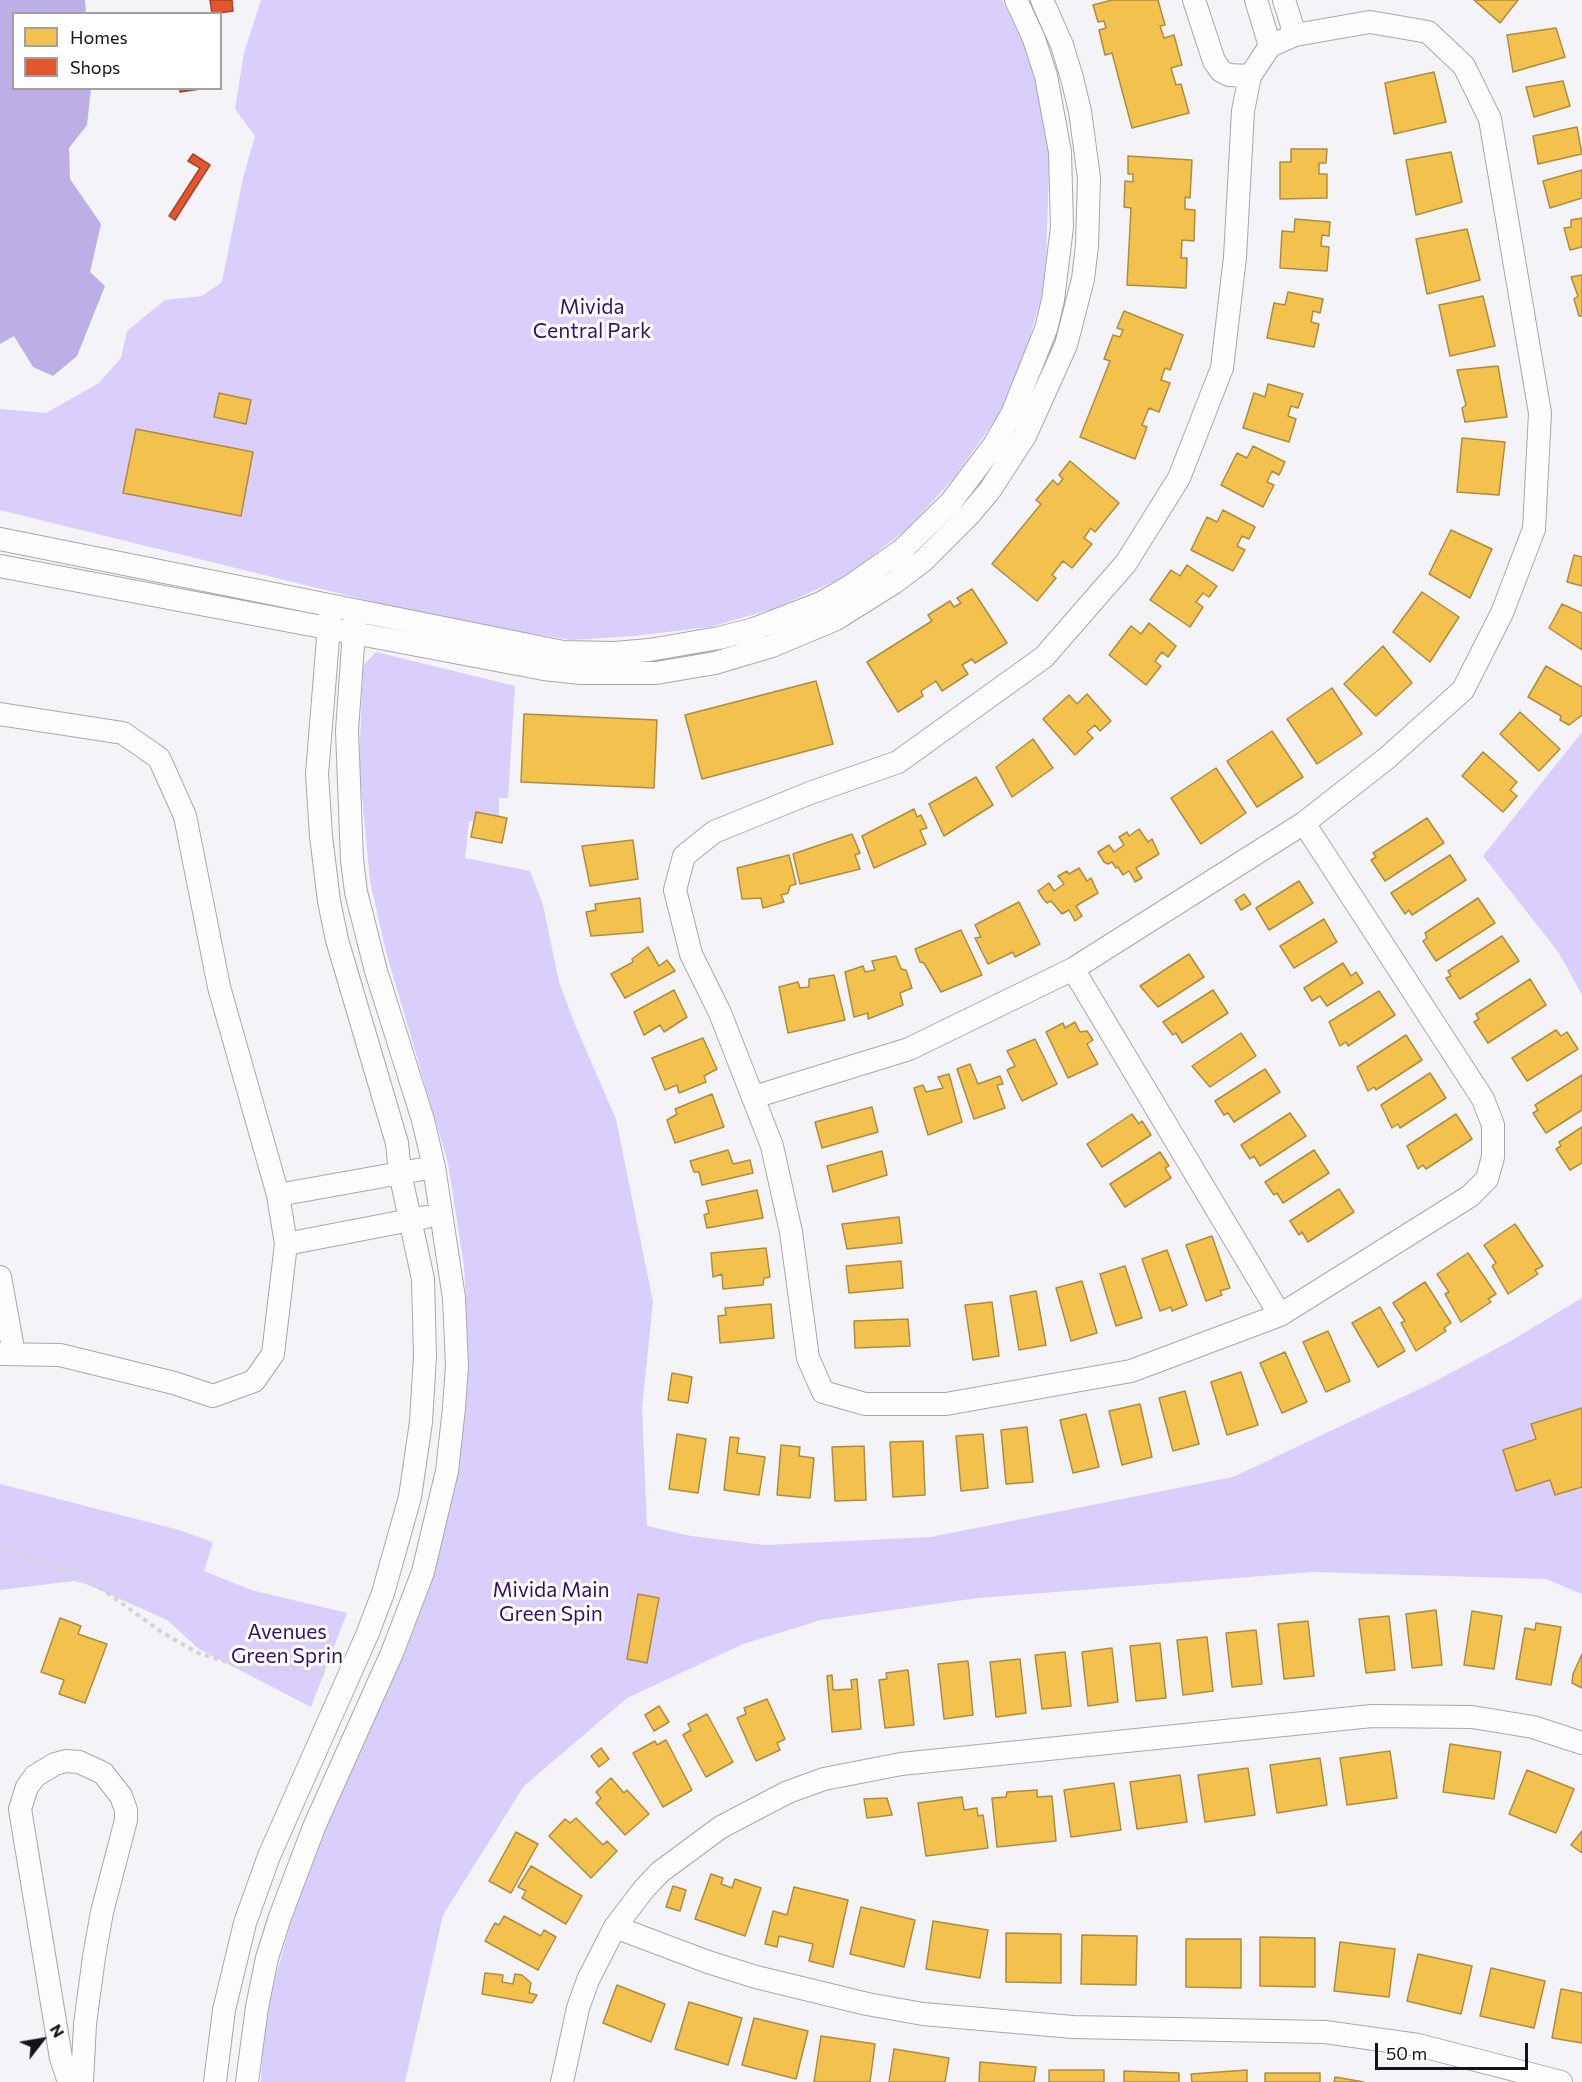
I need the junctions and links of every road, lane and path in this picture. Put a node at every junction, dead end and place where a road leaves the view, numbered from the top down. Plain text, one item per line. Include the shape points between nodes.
1 (1016, 0) edge
2 (1042, 0) edge
3 (1194, 0) edge
4 (1256, 0) edge
5 (1284, 0) edge
6 (1295, 35) junction
7 (1270, 46) junction
8 (1250, 76) junction
9 (0, 539) edge
10 (0, 566) edge
11 (329, 617) junction
12 (354, 622) junction
13 (0, 714) edge
14 (1304, 823) junction
15 (1073, 969) junction
16 (754, 1097) junction
17 (434, 1167) junction
18 (400, 1173) junction
19 (278, 1195) junction
20 (441, 1214) junction
21 (411, 1220) junction
22 (286, 1244) junction
23 (0, 1277) edge
24 (1280, 1315) junction
25 (7, 1354) edge
26 (0, 1547) edge
27 (347, 1682) junction
28 (1582, 1743) edge
29 (615, 1927) junction
30 (69, 2082) edge
31 (82, 2082) edge
32 (215, 2082) edge
33 (247, 2082) edge
34 (562, 2082) edge
35 (1561, 2082) edge

1 - 12 street via 1046,76 1060,152 1062,227 1053,300 1036,358 1012,414 973,474 927,528 849,588 788,617 719,638 650,650 563,652
2 - 12 street via 1062,45 1086,144 1089,212 1080,290 1066,345 1025,436 983,499 923,561 866,602 805,633 734,658 666,672 619,675 553,670
3 - 8 street via 1221,71
4 - 7 street
5 - 6 street
6 - 7 street
6 - 14 street via 1370,22 1428,32 1464,66 1490,119 1540,413 1534,529 1502,613 1463,690 1387,758
7 - 8 street
8 - 16 street via 1243,111 1235,257 1222,368 1179,478 1126,563 1044,657 898,762 714,832 684,856 675,890 691,954
9 - 11 street
10 - 11 street
11 - 12 street
11 - 18 street via 317,774 329,901 345,970 397,1143
12 - 17 street via 347,785 356,892
13 - 19 street via 123,733 159,758 184,816 219,987
14 - 15 street
14 - 24 street via 1483,1099 1493,1125 1493,1157 1487,1179 1470,1196
15 - 16 street via 909,1049
15 - 24 street
16 - 24 street via 772,1146 791,1232 808,1358 823,1392 865,1404 946,1404 1131,1371
17 - 18 street
17 - 20 street
18 - 19 street
18 - 21 street
19 - 22 street
20 - 21 street
20 - 33 street via 454,1298 457,1366 452,1438 437,1515 409,1611 314,1827 280,1917 257,2007
21 - 22 street
21 - 27 street via 423,1279 425,1323 415,1474 382,1593
22 - 25 street via 273,1354 254,1381 213,1396 60,1355
23 - 25 street
26 - 27 path via 84,1576 164,1634 198,1653 246,1668 308,1670
27 - 32 street via 269,1856 245,1923 224,2010
28 - 29 street via 1504,1722 1405,1714 902,1764 857,1772 789,1792 721,1827 660,1872
29 - 34 street via 578,2008
29 - 35 street via 756,1977 912,2012 1073,2027 1324,2032 1371,2037 1450,2052
30 - 31 street via 61,2058 20,1809 27,1786 35,1776 66,1761 104,1773 121,1796 126,1820 94,1957

